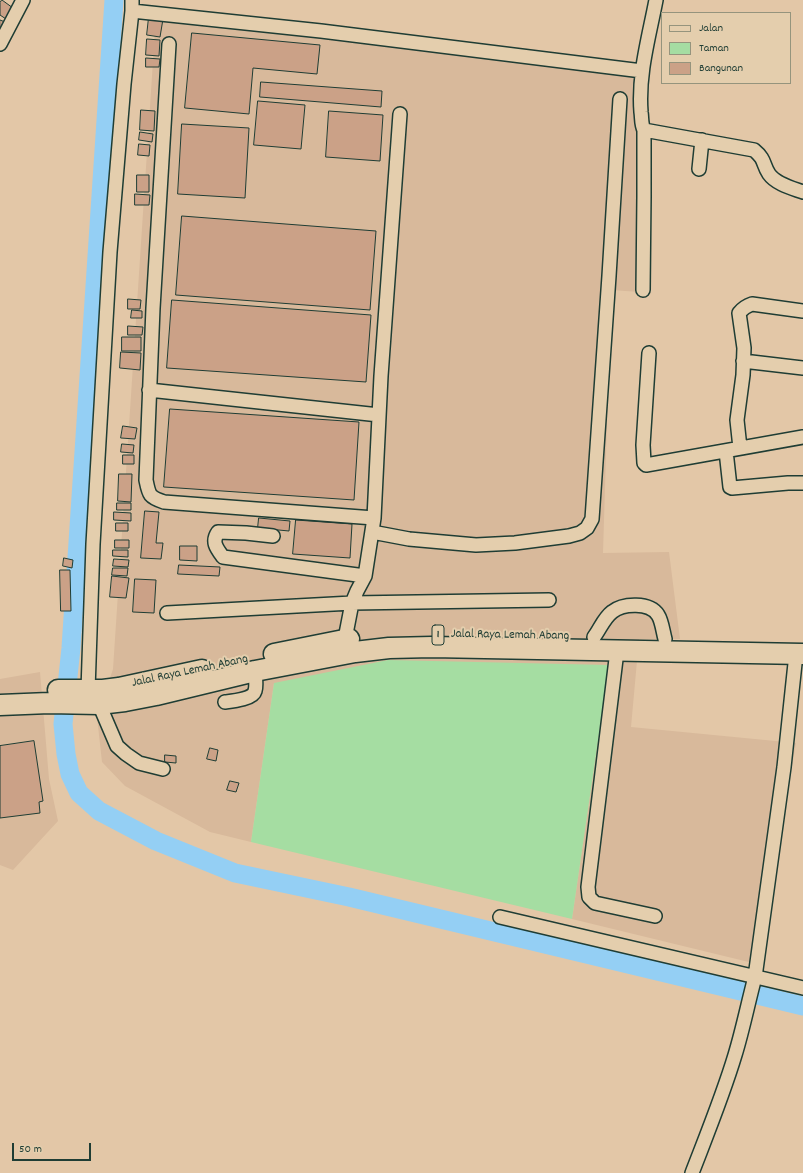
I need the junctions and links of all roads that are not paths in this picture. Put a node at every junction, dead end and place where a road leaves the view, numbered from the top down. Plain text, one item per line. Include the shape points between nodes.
1 (23, 0) edge
2 (656, 0) edge
3 (132, 6) edge
4 (0, 44) edge
5 (169, 44) dead end
6 (642, 71) junction
7 (620, 99) dead end
8 (400, 114) dead end
9 (644, 130) junction
10 (702, 140) junction
11 (700, 169) dead end
12 (803, 192) edge
13 (642, 290) dead end
14 (803, 311) edge
15 (649, 353) dead end
16 (744, 360) junction
17 (803, 368) edge
18 (149, 390) junction
19 (379, 415) junction
20 (803, 437) edge
21 (740, 448) junction
22 (726, 451) junction
23 (803, 483) edge
24 (374, 518) junction
25 (372, 532) junction
26 (273, 536) dead end
27 (365, 576) junction
28 (550, 600) dead end
29 (352, 603) junction
30 (167, 613) dead end
31 (594, 637) junction
32 (665, 639) junction
33 (345, 640) junction
34 (801, 650) edge
35 (618, 651) junction
36 (255, 671) junction
37 (0, 694) edge
38 (56, 696) junction
39 (86, 697) junction
40 (225, 702) dead end
41 (0, 705) edge
42 (162, 769) dead end
43 (655, 916) dead end
44 (500, 917) dead end
45 (753, 987) junction
46 (803, 988) edge
47 (692, 1173) edge

1 - 4 street
2 - 6 street
3 - 6 street
3 - 39 street via 110,252 92,544
5 - 18 street
6 - 9 street via 640,96
7 - 25 street via 592,519 587,528 569,536 476,545 409,539
8 - 19 street
9 - 10 street
9 - 13 street
10 - 11 street
10 - 12 street via 754,150 764,160 769,174 775,180
14 - 16 street via 752,304 742,308 739,313
15 - 22 street via 643,445 645,465
16 - 17 street
16 - 21 street via 737,420
18 - 19 street
18 - 24 street via 146,480 149,494 155,499 164,502
19 - 24 street
20 - 21 street
21 - 22 street
22 - 23 street via 730,487
24 - 25 street
25 - 27 street
26 - 27 street via 218,532 216,546 224,557
27 - 29 street
28 - 29 street
29 - 30 street
29 - 33 street
31 - 32 highway, Jalal Raya Lemah Abang / 1
31 - 32 street via 614,610 635,605 654,610 659,616
31 - 33 highway, Jalal Raya Lemah Abang / 1 via 414,635
32 - 34 highway, Jalal Raya Lemah Abang / 1
33 - 39 highway, Jalal Raya Lemah Abang / 1 via 103,690
34 - 35 highway, Jalal Raya Lemah Abang / 1
34 - 45 street
35 - 36 highway, Jalal Raya Lemah Abang / 1 via 389,648
35 - 43 street via 588,887 589,897 595,903
36 - 39 highway, Jalal Raya Lemah Abang / 1 via 125,701
36 - 40 street via 254,695
37 - 38 highway, 1
38 - 39 highway, 1
38 - 41 highway, 1 via 27,703
39 - 42 street via 117,746 139,762
44 - 45 street
45 - 46 street
45 - 47 street via 736,1054

